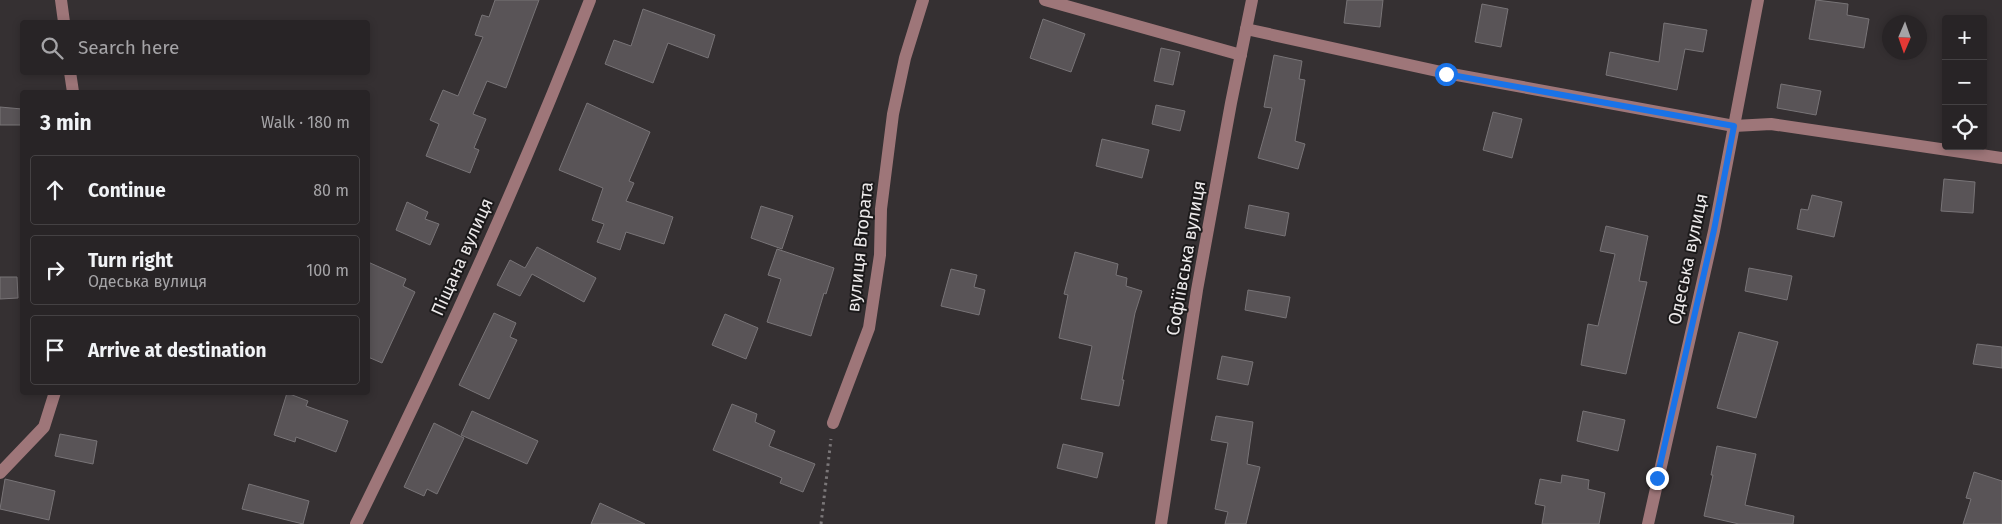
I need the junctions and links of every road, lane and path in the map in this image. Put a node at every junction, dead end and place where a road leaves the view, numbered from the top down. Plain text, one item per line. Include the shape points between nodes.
1 (61, 0) edge
2 (590, 0) edge
3 (923, 0) edge
4 (1045, 0) edge
5 (1252, 0) edge
6 (1758, 0) edge
7 (64, 20) edge
8 (1246, 30) junction
9 (1242, 54) junction
10 (70, 75) edge
11 (72, 90) edge
12 (1734, 126) junction
13 (2002, 158) edge
14 (54, 395) edge
15 (832, 423) joint
16 (0, 473) edge
17 (356, 524) edge
18 (821, 524) edge
19 (1161, 524) edge
20 (1648, 524) edge

1 - 7 street
2 - 17 street, Піщана вулиця via 500,216
3 - 15 street, вулиця Втората via 905,58 893,114 880,255 869,328
4 - 9 street
5 - 8 street, Софіївська вулиця
6 - 12 street, Одеська вулиця
8 - 9 street, Софіївська вулиця
8 - 12 street via 1446,74
9 - 19 street, Софіївська вулиця via 1197,290
10 - 11 street
12 - 13 street via 1771,124
12 - 20 street, Одеська вулиця
14 - 16 street via 44,427
15 - 18 path

